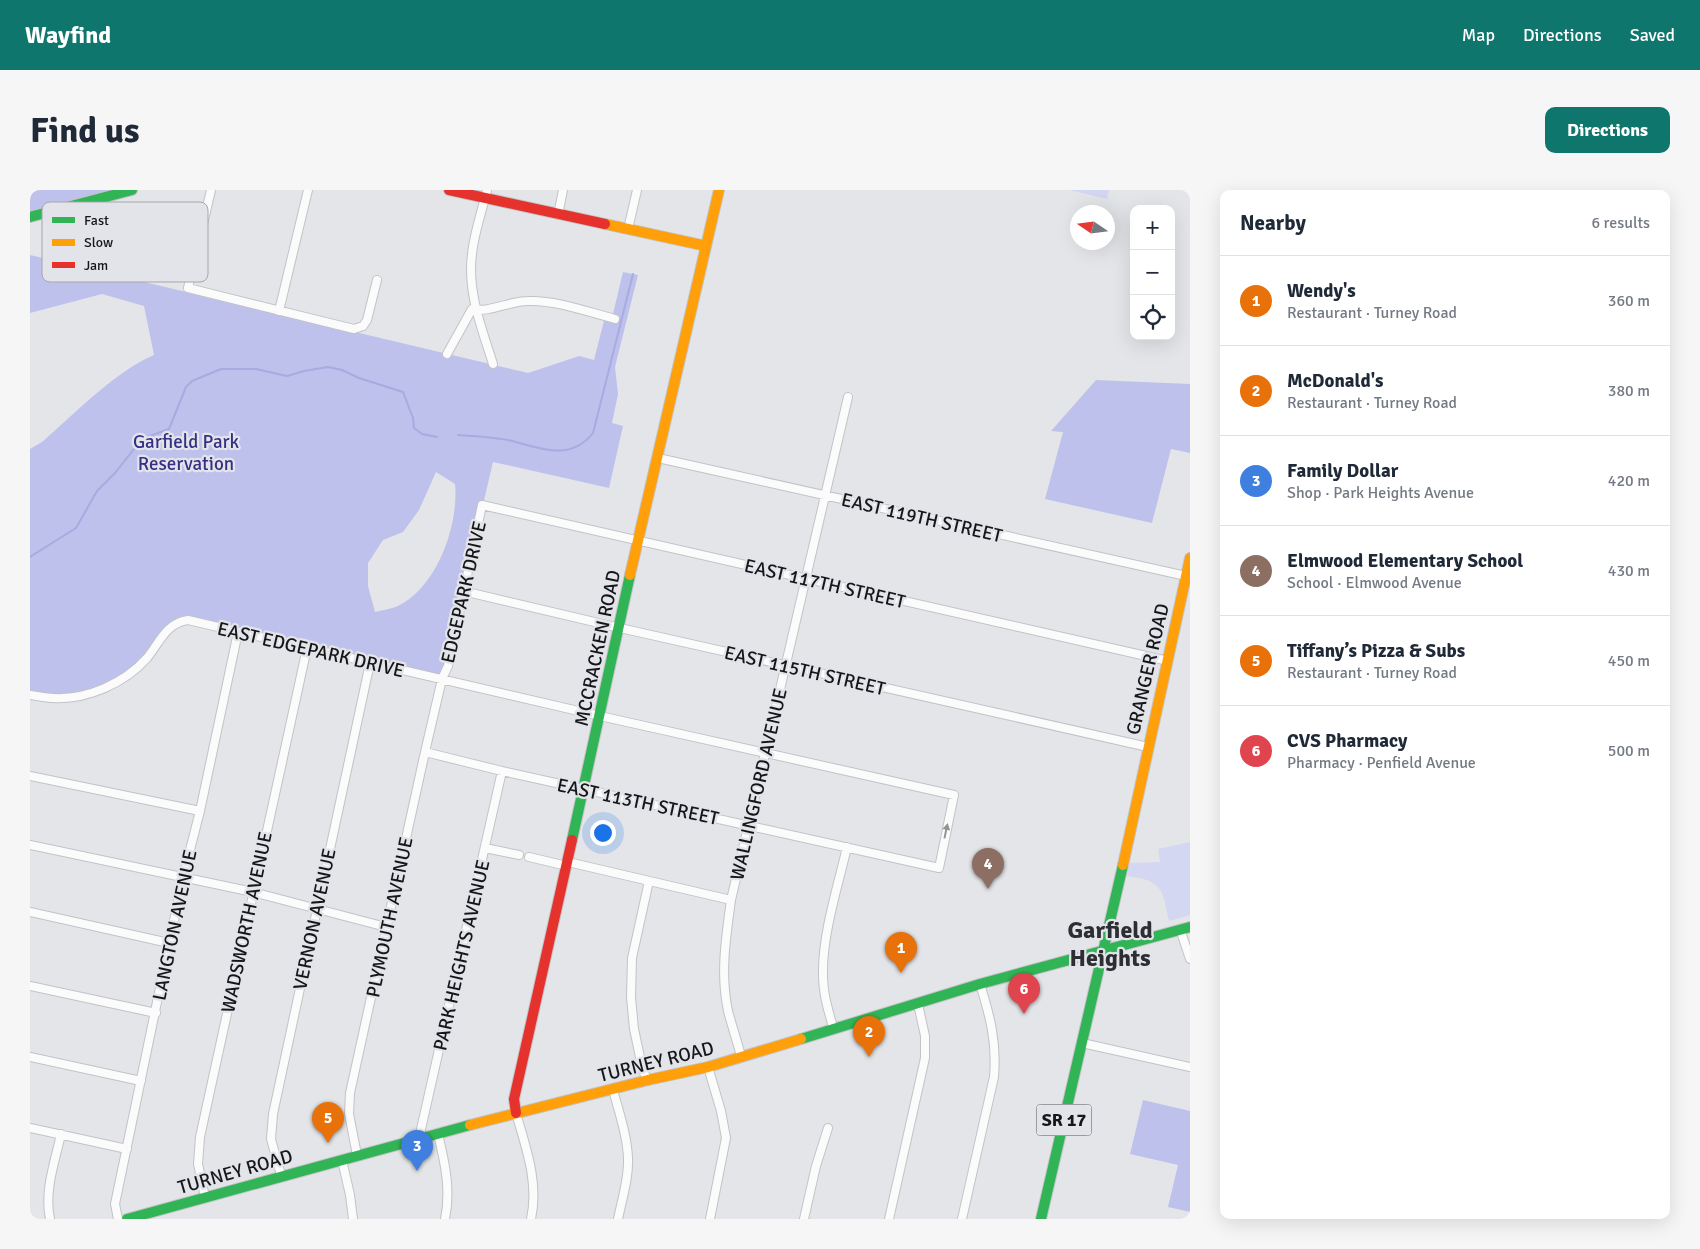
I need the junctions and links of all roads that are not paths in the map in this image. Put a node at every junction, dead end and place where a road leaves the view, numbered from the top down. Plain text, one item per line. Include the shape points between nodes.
1 (132, 190) edge
2 (212, 190) edge
3 (308, 190) edge
4 (449, 190) edge
5 (563, 190) edge
6 (637, 190) edge
7 (719, 190) edge
8 (486, 194) edge
9 (87, 202) edge
10 (208, 206) edge
11 (558, 214) junction
12 (628, 229) junction
13 (706, 246) junction
14 (377, 280) dead end
15 (189, 282) edge
16 (476, 310) junction
17 (279, 311) junction
18 (615, 319) dead end
19 (447, 354) dead end
20 (493, 364) dead end
21 (848, 397) dead end
22 (658, 458) junction
23 (825, 495) junction
24 (482, 505) joint
25 (638, 541) junction
26 (1190, 558) edge
27 (1186, 576) junction
28 (806, 578) junction
29 (463, 592) junction
30 (620, 628) junction
31 (238, 632) junction
32 (307, 648) junction
33 (1168, 661) junction
34 (370, 663) junction
35 (785, 665) junction
36 (442, 679) junction
37 (30, 695) edge
38 (600, 716) junction
39 (1148, 747) junction
40 (425, 752) junction
41 (765, 752) junction
42 (502, 772) junction
43 (30, 776) edge
44 (584, 789) junction
45 (200, 811) junction
46 (748, 826) junction
47 (30, 845) edge
48 (847, 847) junction
49 (485, 848) junction
50 (519, 855) dead end
51 (529, 857) dead end
52 (567, 864) junction
53 (939, 868) joint
54 (183, 877) junction
55 (649, 881) junction
56 (252, 892) junction
57 (731, 900) junction
58 (316, 909) junction
59 (30, 912) edge
60 (386, 927) junction
61 (1185, 928) edge
62 (170, 943) junction
63 (1102, 951) junction
64 (1190, 959) edge
65 (980, 984) junction
66 (30, 986) edge
67 (918, 1004) junction
68 (156, 1013) junction
69 (833, 1027) junction
70 (1082, 1043) junction
71 (741, 1056) junction
72 (30, 1057) edge
73 (1190, 1066) edge
74 (708, 1067) junction
75 (648, 1080) junction
76 (141, 1081) junction
77 (613, 1090) junction
78 (516, 1114) junction
79 (30, 1128) edge
80 (828, 1128) dead end
81 (61, 1134) junction
82 (438, 1134) junction
83 (419, 1138) junction
84 (127, 1150) junction
85 (358, 1155) junction
86 (342, 1160) junction
87 (282, 1175) junction
88 (205, 1197) junction
89 (50, 1219) edge
90 (118, 1219) edge
91 (128, 1219) edge
92 (353, 1219) edge
93 (445, 1219) edge
94 (531, 1219) edge
95 (618, 1219) edge
96 (710, 1219) edge
97 (804, 1219) edge
98 (889, 1219) edge
99 (962, 1219) edge
100 (1041, 1219) edge

1 - 9 main road
2 - 10 street
3 - 17 street
4 - 8 main road
5 - 11 street
6 - 12 street
7 - 13 main road, MCCRACKEN ROAD
8 - 11 main road
8 - 16 street via 472,255 471,285
11 - 12 main road
12 - 13 main road
13 - 22 main road, MCCRACKEN ROAD
14 - 17 street via 368,320 354,329
15 - 17 street via 188,288
16 - 18 street via 482,312 529,301
16 - 19 street via 472,309
16 - 20 street
21 - 23 street, WALLINGFORD AVENUE
22 - 23 street, EAST 119TH STREET
22 - 25 main road, MCCRACKEN ROAD
23 - 27 street, EAST 119TH STREET
23 - 28 street, WALLINGFORD AVENUE
24 - 25 street, EAST 117TH STREET
24 - 29 street, EDGEPARK DRIVE
25 - 28 street, EAST 117TH STREET
25 - 30 main road, MCCRACKEN ROAD
26 - 27 main road, GRANGER ROAD / SR 17
27 - 33 main road, GRANGER ROAD / SR 17
28 - 33 street, EAST 117TH STREET
28 - 35 street, WALLINGFORD AVENUE
29 - 30 street, EAST 115TH STREET
29 - 36 street, EDGEPARK DRIVE via 448,666
30 - 35 street, EAST 115TH STREET
30 - 38 main road, MCCRACKEN ROAD
31 - 32 street, EAST EDGEPARK DRIVE
31 - 37 street, EAST EDGEPARK DRIVE via 180,621 169,628 146,658 108,686 79,696 53,698
31 - 45 street, LANGTON AVENUE
32 - 34 street, EAST EDGEPARK DRIVE
32 - 56 street, WADSWORTH AVENUE
33 - 39 main road, GRANGER ROAD / SR 17
34 - 36 street, EAST EDGEPARK DRIVE
34 - 58 street, VERNON AVENUE
35 - 39 street, EAST 115TH STREET
35 - 41 street, WALLINGFORD AVENUE
36 - 38 street, EAST EDGEPARK DRIVE
36 - 40 street, PLYMOUTH AVENUE
38 - 41 street, EAST EDGEPARK DRIVE
38 - 44 main road, MCCRACKEN ROAD
39 - 63 main road, GRANGER ROAD / SR 17
40 - 42 street, EAST 113TH STREET
40 - 60 street, PLYMOUTH AVENUE
41 - 46 street, WALLINGFORD AVENUE
53 -> 41 street, EAST EDGEPARK DRIVE via 954,795
42 - 44 street, EAST 113TH STREET
42 - 49 street, PARK HEIGHTS AVENUE
43 - 45 street
44 - 46 street, EAST 113TH STREET
44 - 52 main road, MCCRACKEN ROAD
45 - 54 street, LANGTON AVENUE
46 - 48 street, EAST 113TH STREET
46 - 57 street, WALLINGFORD AVENUE
47 - 54 street
48 - 53 street, EAST 113TH STREET
48 - 69 street via 824,949 826,1001
49 - 50 street
49 - 83 street, PARK HEIGHTS AVENUE
51 - 52 street
52 - 55 street
52 - 78 main road, MCCRACKEN ROAD via 514,1100
54 - 56 street
54 - 62 street, LANGTON AVENUE
55 - 57 street
55 - 75 street via 632,958 631,997 637,1044
56 - 58 street
56 - 88 street, WADSWORTH AVENUE via 200,1137 198,1164
57 - 71 street, WALLINGFORD AVENUE via 724,974 728,1010
58 - 60 street
58 - 87 street, VERNON AVENUE via 273,1114 271,1139
59 - 62 street
60 - 85 street, PLYMOUTH AVENUE via 350,1093 349,1114
61 - 63 main road, TURNEY ROAD
61 - 64 street
62 - 68 street, LANGTON AVENUE
63 - 65 main road, TURNEY ROAD
63 - 70 main road, GRANGER ROAD / SR 17
65 - 67 main road, TURNEY ROAD
65 - 99 street via 993,1029 996,1057
66 - 68 street
67 - 69 main road, TURNEY ROAD
67 - 98 street via 925,1036 924,1058
68 - 76 street, LANGTON AVENUE
69 - 71 main road, TURNEY ROAD
70 - 73 street
70 - 100 main road, GRANGER ROAD / SR 17
71 - 74 main road, TURNEY ROAD
72 - 76 street
74 - 75 main road, TURNEY ROAD
74 - 96 street via 726,1138
75 - 77 main road, TURNEY ROAD
76 - 84 street, LANGTON AVENUE
77 - 78 main road, TURNEY ROAD
77 - 95 street via 628,1160
78 - 82 main road, TURNEY ROAD
78 - 94 street via 534,1187
79 - 81 street
80 - 97 street
81 - 84 street
81 - 89 street via 48,1190
82 - 83 main road, TURNEY ROAD
82 - 93 street via 447,1168
83 - 85 main road, TURNEY ROAD
84 - 90 street, LANGTON AVENUE via 115,1204
85 - 86 main road, TURNEY ROAD
86 - 87 main road, TURNEY ROAD
86 - 92 street
87 - 88 main road, TURNEY ROAD
88 - 91 main road, TURNEY ROAD

